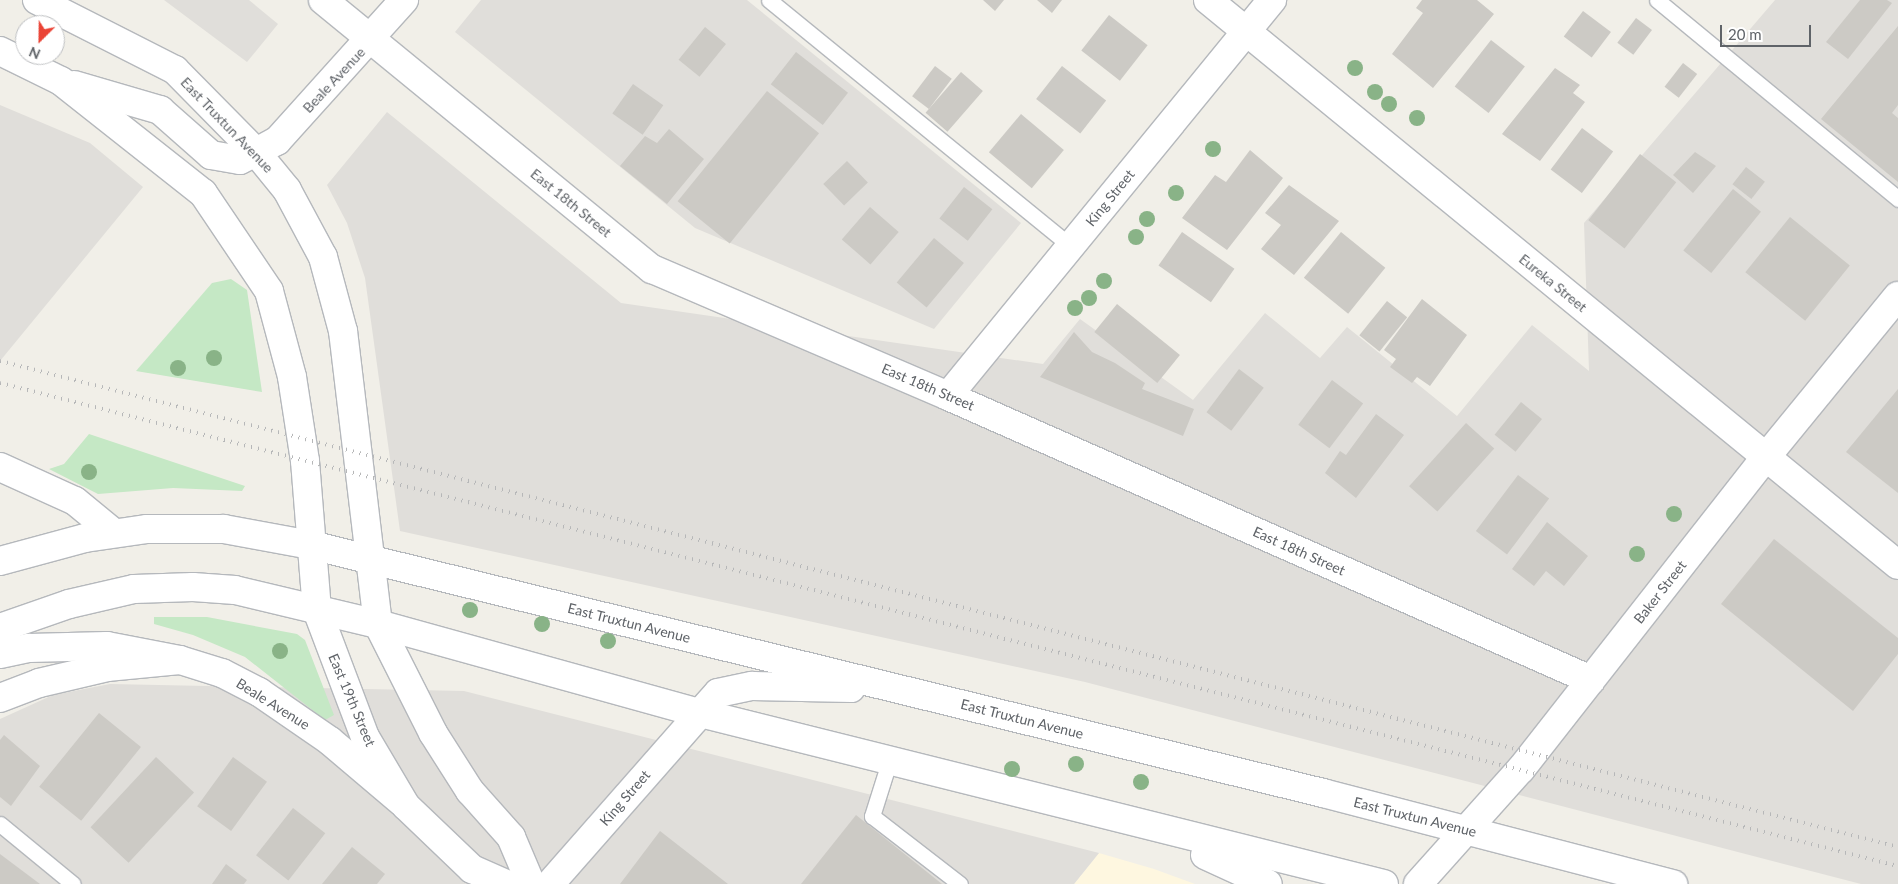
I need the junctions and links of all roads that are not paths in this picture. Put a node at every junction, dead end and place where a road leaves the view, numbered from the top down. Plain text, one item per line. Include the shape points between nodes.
1 (37, 0) edge
2 (323, 0) edge
3 (404, 0) edge
4 (769, 0) edge
5 (1208, 0) edge
6 (1272, 0) edge
7 (1657, 0) edge
8 (1246, 32) junction
9 (372, 40) junction
10 (0, 51) edge
11 (60, 81) junction
12 (256, 152) junction
13 (1898, 199) edge
14 (1071, 246) junction
15 (1898, 296) edge
16 (948, 396) junction
17 (1766, 457) junction
18 (0, 466) edge
19 (114, 533) junction
20 (311, 545) junction
21 (371, 558) junction
22 (0, 561) edge
23 (1898, 565) edge
24 (317, 610) junction
25 (378, 624) junction
26 (0, 628) edge
27 (0, 654) edge
28 (180, 660) junction
29 (1591, 680) junction
30 (897, 688) junction
31 (0, 698) edge
32 (700, 713) junction
33 (890, 759) junction
34 (406, 806) junction
35 (1130, 822) junction
36 (0, 824) edge
37 (1468, 830) junction
38 (73, 884) edge
39 (505, 884) edge
40 (531, 884) edge
41 (550, 884) edge
42 (960, 884) edge
43 (1268, 884) edge
44 (1384, 884) edge
45 (1418, 884) edge
46 (1672, 884) edge

1 - 12 main road, East Truxtun Avenue via 175,70
2 - 9 main road, East 18th Street
3 - 9 main road, Beale Avenue
4 - 14 lane
5 - 8 main road, Eureka Street
6 - 8 main road, King Street
7 - 13 lane
8 - 14 main road, King Street
8 - 17 main road, Eureka Street
9 - 12 main road, Beale Avenue via 277,141
9 - 16 main road, East 18th Street via 652,269
10 - 11 main road
11 - 12 main road, Beale Avenue via 160,110 211,155 240,160
11 - 20 main road via 203,193 269,291 292,377 305,461
12 - 21 main road, East Truxtun Avenue via 287,190 323,257 343,331
14 - 16 main road, King Street
15 - 17 main road, Baker Street
16 - 29 main road, East 18th Street
17 - 23 main road, Eureka Street
17 - 29 main road, Baker Street
18 - 19 main road via 75,501
19 - 20 main road via 224,529
19 - 22 main road via 49,546
20 - 21 main road
20 - 24 main road
21 - 25 main road, East Truxtun Avenue
21 - 30 main road, East Truxtun Avenue
24 - 25 main road
24 - 26 main road via 235,590 161,586 69,604
24 - 34 main road, East 19th Street via 365,737
25 - 32 main road
25 - 40 main road via 433,733 470,791 511,838
27 - 28 main road via 29,648 107,646
28 - 31 main road, Beale Avenue via 107,667 39,684
28 - 34 main road, Beale Avenue via 222,673 259,692 330,742
29 - 37 main road, Baker Street
30 - 32 main road, King Street via 752,686 718,693
30 - 37 main road, East Truxtun Avenue
32 - 33 main road
32 - 41 main road, King Street
33 - 35 main road
33 - 42 lane via 872,816
34 - 39 main road, East 19th Street via 472,869
35 - 43 main road
35 - 44 main road
36 - 38 lane
37 - 45 main road, Baker Street
37 - 46 main road, East Truxtun Avenue

